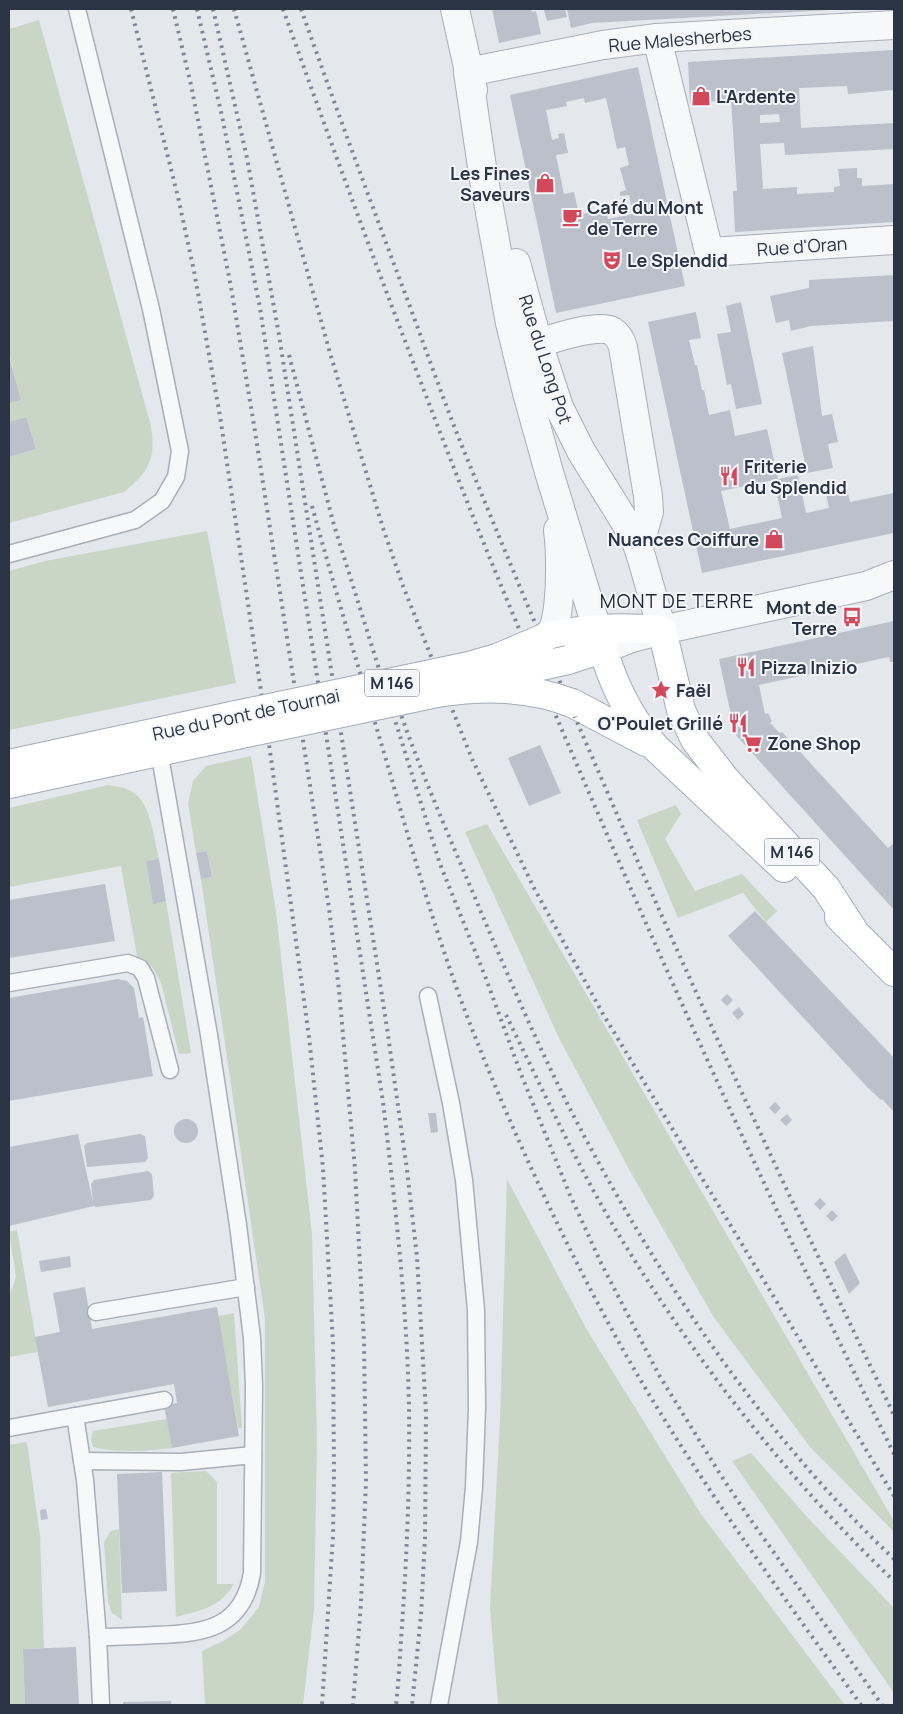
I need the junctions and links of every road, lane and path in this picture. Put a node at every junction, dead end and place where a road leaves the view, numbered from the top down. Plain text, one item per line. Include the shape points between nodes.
1 (77, 9) edge
2 (455, 9) edge
3 (894, 25) edge
4 (657, 38) junction
5 (468, 72) junction
6 (894, 240) edge
7 (528, 347) junction
8 (550, 472) junction
9 (639, 547) junction
10 (9, 554) edge
11 (894, 575) edge
12 (662, 630) junction
13 (554, 635) junction
14 (600, 639) junction
15 (437, 693) junction
16 (236, 726) junction
17 (158, 742) junction
18 (656, 748) junction
19 (9, 764) edge
20 (9, 784) edge
21 (852, 928) junction
22 (894, 972) edge
23 (9, 983) edge
24 (428, 996) dead end
25 (170, 1070) dead end
26 (246, 1287) junction
27 (96, 1312) dead end
28 (164, 1400) dead end
29 (75, 1416) junction
30 (9, 1428) edge
31 (253, 1455) junction
32 (82, 1461) junction
33 (98, 1638) junction
34 (101, 1705) edge
35 (439, 1705) edge

1 - 10 lane via 151,309 180,451 176,477 162,501 135,520
2 - 5 street, Rue du Long Pot
3 - 4 street, Rue Malesherbes
4 - 5 street, Rue Malesherbes via 603,45
4 - 6 street, Rue d'Oran via 709,252
5 - 7 street, Rue du Long Pot via 522,288
7 - 8 street, Rue du Long Pot
7 - 9 street, Rue du Long Pot via 572,436
7 - 9 street via 599,328 619,337 648,496 649,512
8 - 13 street, Rue du Long Pot via 559,538 559,594 550,633
8 - 14 street, Rue du Long Pot
9 - 12 street, Rue du Long Pot
11 - 12 street via 866,586
12 - 14 main road via 621,627
12 - 21 main road, M 146 via 681,710 702,750 826,888
13 - 14 main road, Rue du Pont de Tournai / M 146
13 - 16 main road, Rue du Pont de Tournai / M 146, bridge via 470,666
14 - 15 main road, Rue du Pont de Tournai / M 146, bridge via 568,660 492,676
14 - 18 main road, M 146 via 614,682 626,706
15 - 16 main road, Rue du Pont de Tournai / M 146, bridge
15 - 18 main road, Rue du Pont de Tournai / M 146, bridge via 477,688 539,692 572,703
16 - 17 main road, Rue du Pont de Tournai / M 146
17 - 19 main road, Rue du Pont de Tournai / M 146
17 - 20 main road, Rue du Pont de Tournai / M 146
17 - 26 lane via 209,1035
18 - 21 main road, M 146
21 - 22 main road, M 146
23 - 25 lane via 128,963 140,968 146,978
24 - 35 lane via 462,1171 476,1310 474,1487 468,1542
26 - 27 lane
26 - 31 lane via 252,1338
28 - 29 lane
29 - 30 lane
29 - 32 lane
31 - 32 lane via 181,1462
31 - 33 lane via 252,1573 242,1603 220,1624 206,1630 186,1634
32 - 33 lane
33 - 34 lane

